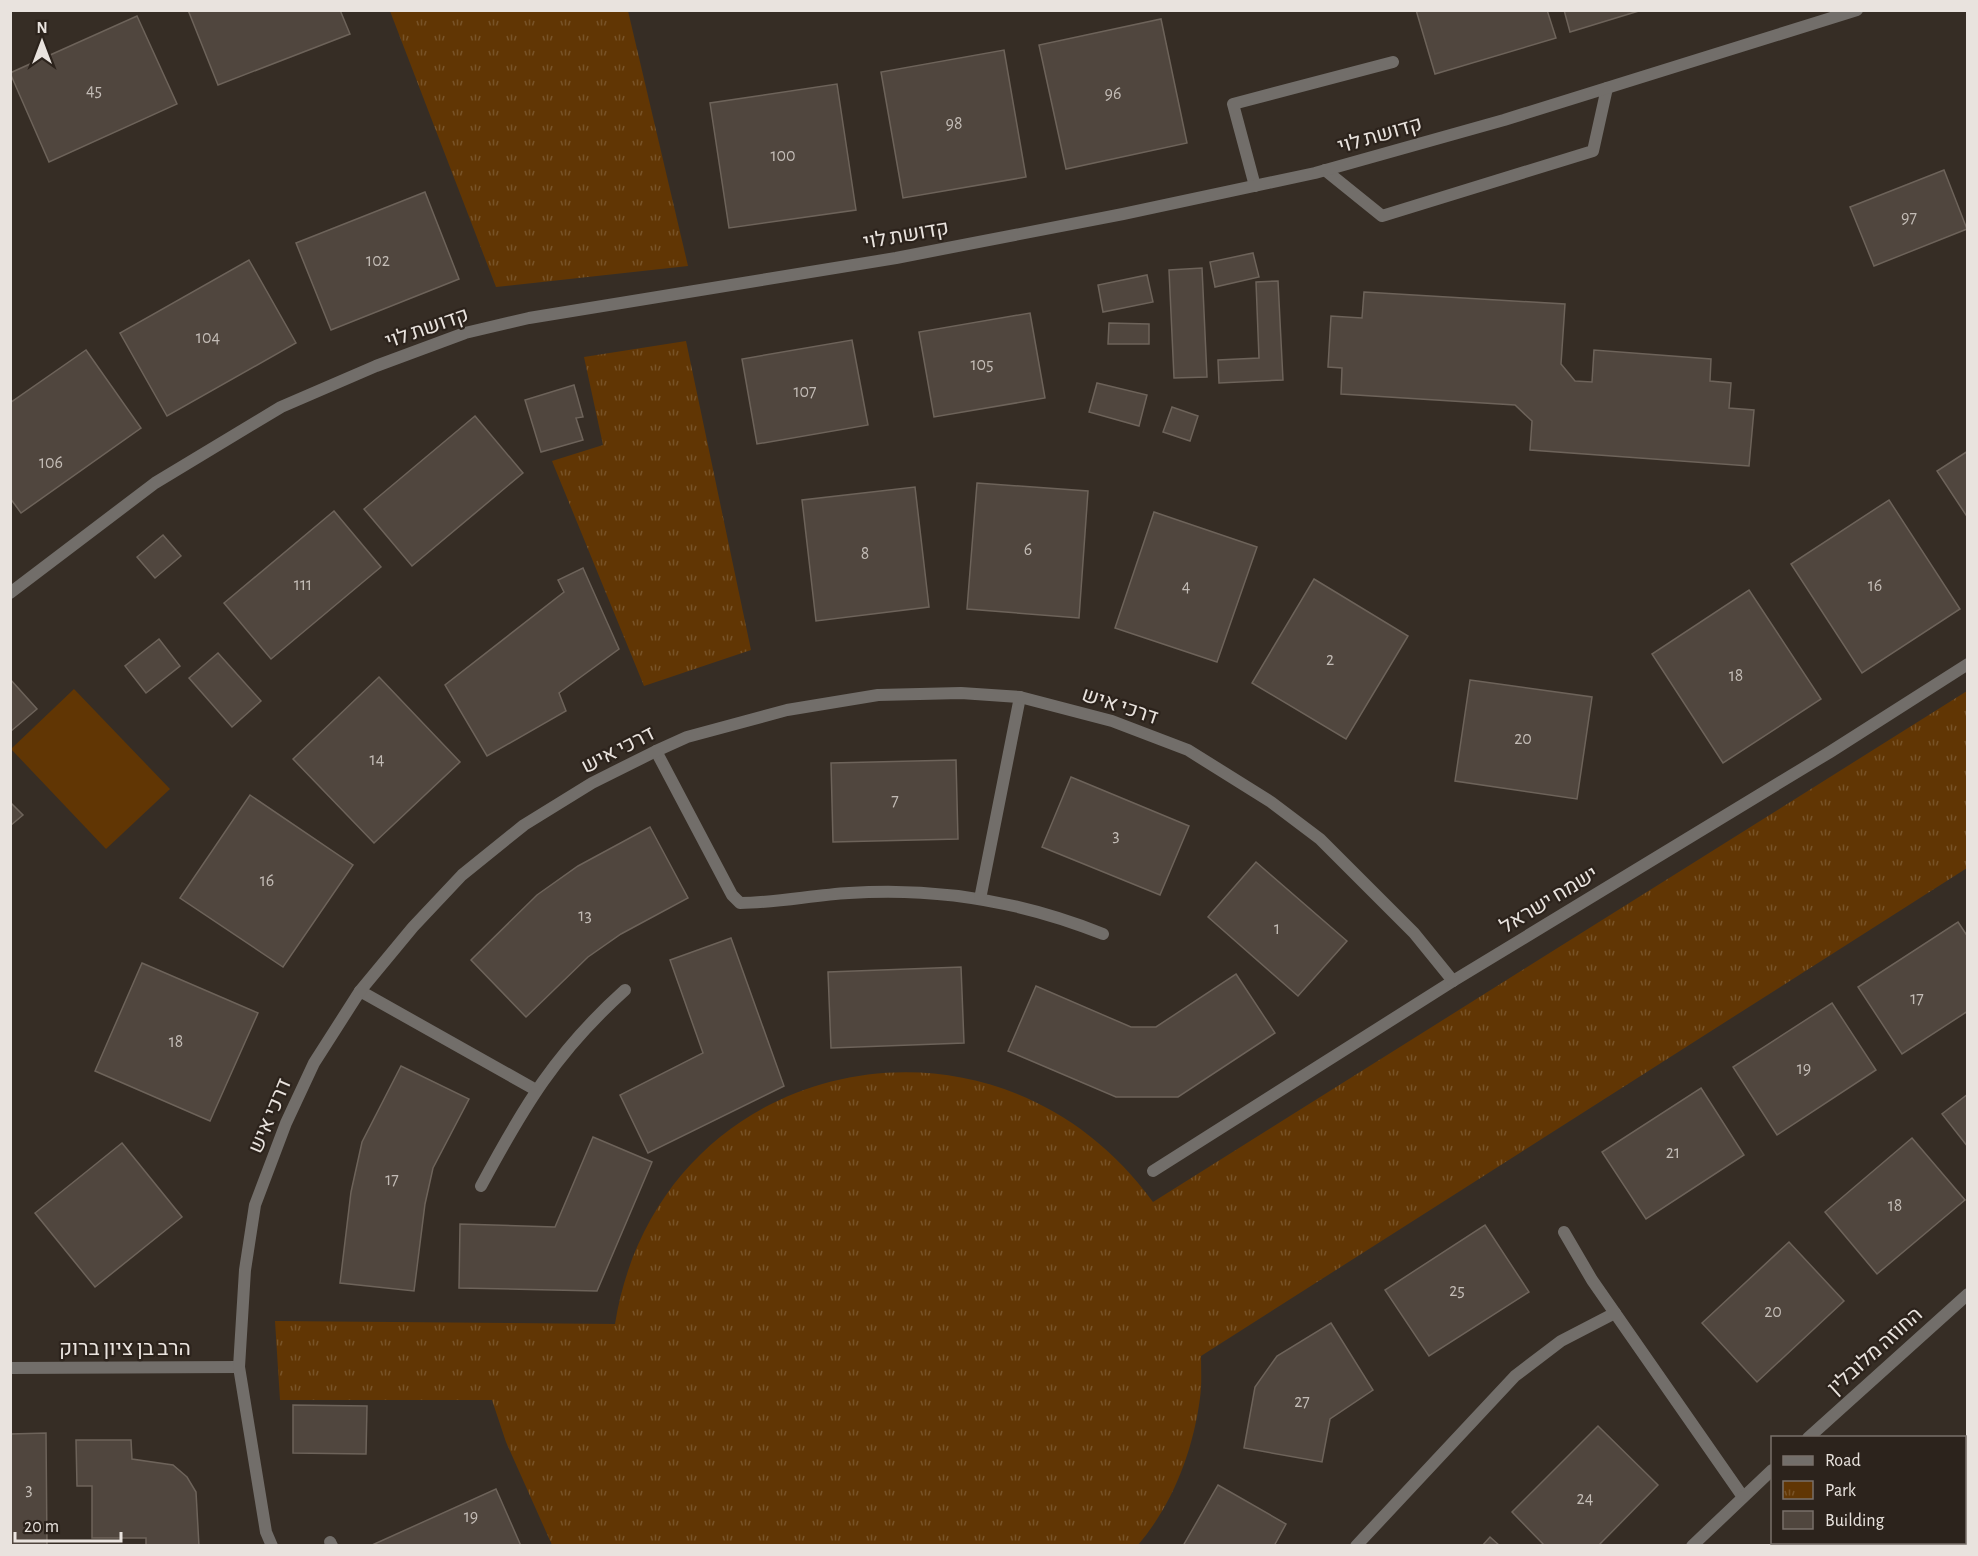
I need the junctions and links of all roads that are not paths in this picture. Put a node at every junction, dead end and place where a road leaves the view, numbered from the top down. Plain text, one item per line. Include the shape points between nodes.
1 (1857, 10) edge
2 (1393, 62) dead end
3 (1607, 88) junction
4 (1325, 170) junction
5 (1255, 186) junction
6 (10, 593) edge
7 (1968, 664) edge
8 (1020, 697) junction
9 (656, 751) junction
10 (981, 899) junction
11 (1103, 934) dead end
12 (1453, 981) junction
13 (625, 990) dead end
14 (360, 991) junction
15 (536, 1090) junction
16 (1153, 1171) dead end
17 (481, 1186) dead end
18 (1564, 1232) dead end
19 (1968, 1294) edge
20 (1616, 1313) junction
21 (239, 1367) junction
22 (10, 1368) edge
23 (1810, 1436) edge
24 (1771, 1472) edge
25 (1743, 1497) junction
26 (272, 1545) edge
27 (1356, 1545) edge
28 (1692, 1545) edge

1 - 3 street, קדושת לוי
2 - 5 street via 1233,104
3 - 4 street, קדושת לוי
3 - 4 street via 1593,152 1382,216
4 - 5 street, קדושת לוי
5 - 6 street, קדושת לוי via 907,255 529,318 465,333 281,407 154,483
7 - 12 street, ישמח ישראל
8 - 9 street, דרכי איש via 961,693 878,695 787,710 687,737
8 - 10 street
8 - 12 street, דרכי איש via 1112,721 1188,750 1271,802 1320,839 1414,933
9 - 10 street via 732,895 740,903 851,892
9 - 14 street, דרכי איש via 592,783 524,825 462,875 412,927
10 - 11 street via 1029,908
12 - 16 street, ישמח ישראל
13 - 15 street via 591,1020
14 - 15 street
14 - 21 street, דרכי איש via 314,1063 255,1205 245,1270
15 - 17 street
18 - 20 street
19 - 23 street, החוזה מלובלין
20 - 25 street
20 - 27 street via 1560,1341 1515,1376
21 - 22 street, הרב בן ציון ברוק
21 - 26 street, דרכי איש via 266,1532
24 - 25 street
25 - 28 street

